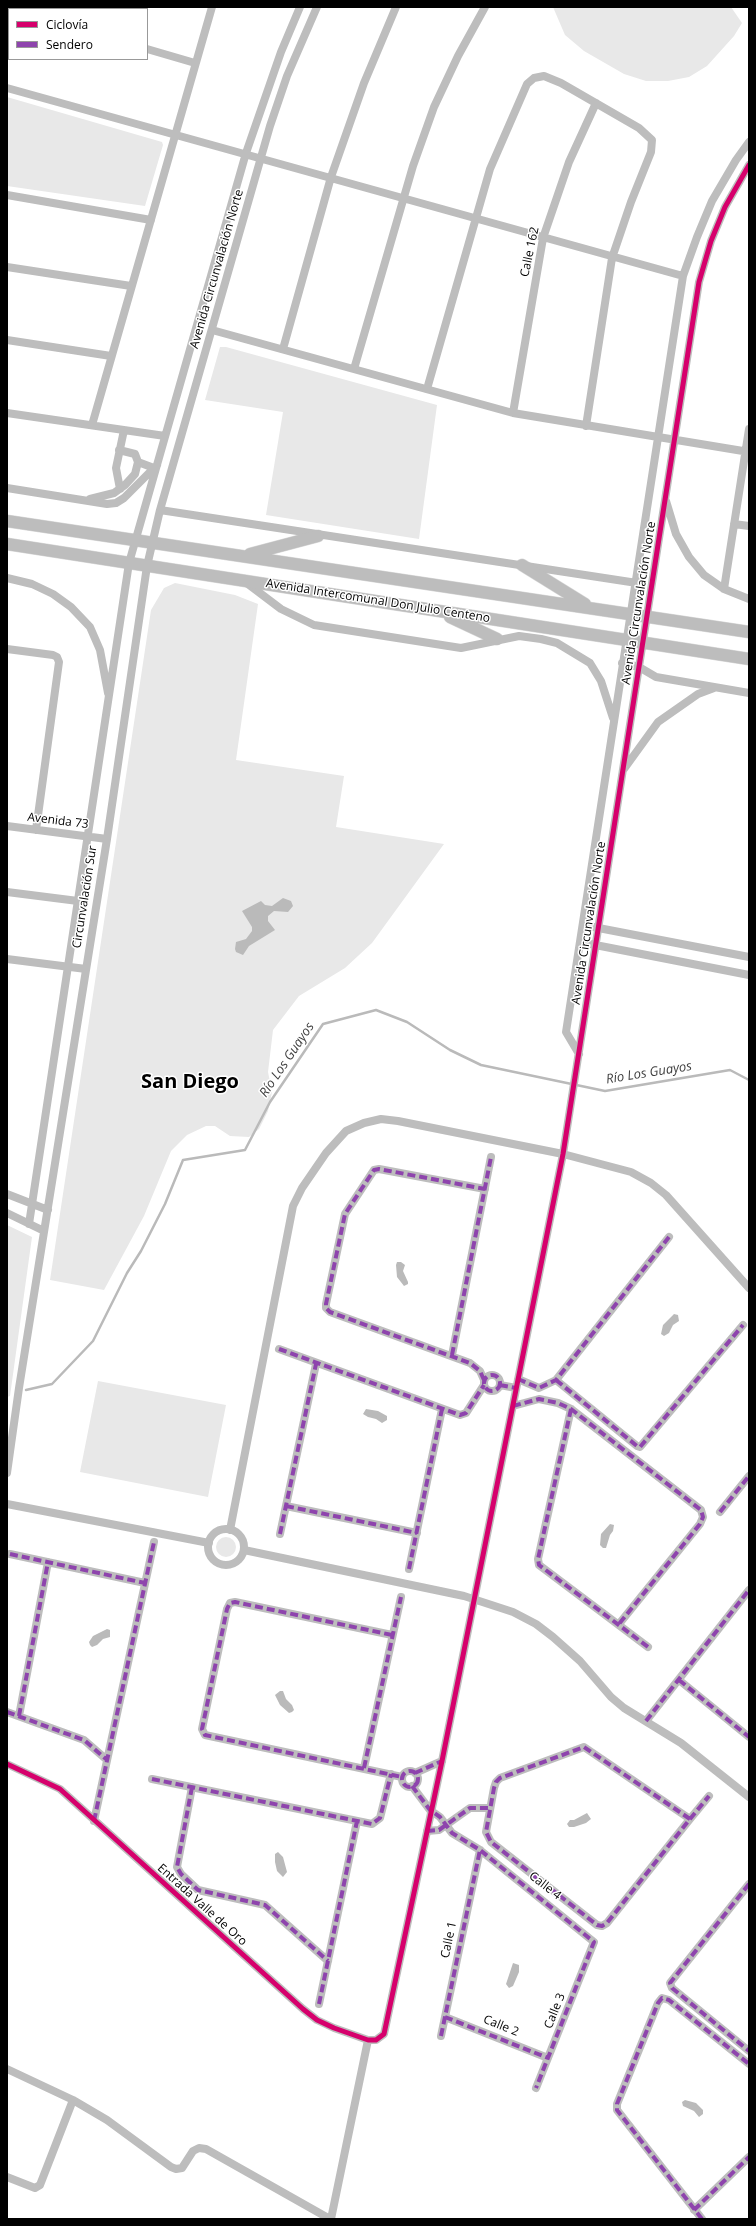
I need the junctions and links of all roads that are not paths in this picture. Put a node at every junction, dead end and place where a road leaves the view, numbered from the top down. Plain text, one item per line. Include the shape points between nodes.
1 (212, 7) edge
2 (300, 7) edge
3 (317, 7) edge
4 (396, 7) edge
5 (485, 7) edge
6 (148, 49) edge
7 (195, 63) junction
8 (7, 88) edge
9 (596, 103) junction
10 (175, 135) junction
11 (749, 142) edge
12 (246, 153) junction
13 (261, 158) junction
14 (749, 165) edge
15 (331, 178) junction
16 (7, 195) edge
17 (403, 198) junction
18 (475, 218) junction
19 (151, 220) junction
20 (543, 238) junction
21 (612, 258) junction
22 (7, 267) edge
23 (683, 276) junction
24 (131, 286) junction
25 (212, 330) junction
26 (7, 340) edge
27 (283, 349) junction
28 (111, 356) junction
29 (354, 369) junction
30 (427, 390) junction
31 (7, 413) edge
32 (513, 413) junction
33 (92, 425) junction
34 (586, 426) junction
35 (749, 429) edge
36 (124, 430) junction
37 (165, 436) junction
38 (658, 438) junction
39 (674, 440) junction
40 (120, 450) junction
41 (747, 452) edge
42 (138, 462) junction
43 (156, 466) junction
44 (7, 488) edge
45 (120, 489) junction
46 (665, 498) junction
47 (84, 500) junction
48 (160, 510) junction
49 (7, 520) edge
50 (734, 524) junction
51 (749, 526) edge
52 (318, 536) junction
53 (136, 538) junction
54 (153, 541) junction
55 (7, 544) edge
56 (245, 555) junction
57 (129, 563) junction
58 (522, 565) junction
59 (147, 566) junction
60 (7, 578) edge
61 (242, 579) junction
62 (637, 583) junction
63 (724, 589) junction
64 (749, 599) edge
65 (589, 607) junction
66 (438, 611) junction
67 (632, 614) junction
68 (646, 616) junction
69 (749, 632) edge
70 (626, 638) junction
71 (497, 639) junction
72 (644, 641) junction
73 (7, 649) edge
74 (749, 659) edge
75 (622, 663) junction
76 (640, 667) junction
77 (715, 688) junction
78 (749, 693) edge
79 (109, 701) junction
80 (614, 720) junction
81 (623, 772) junction
82 (7, 826) edge
83 (36, 830) junction
84 (88, 837) junction
85 (107, 839) junction
86 (7, 892) edge
87 (78, 901) junction
88 (583, 925) junction
89 (598, 928) junction
90 (580, 942) junction
91 (596, 945) junction
92 (749, 957) edge
93 (7, 959) edge
94 (68, 967) junction
95 (86, 969) junction
96 (749, 975) edge
97 (579, 1054) junction
98 (563, 1154) junction
99 (491, 1157) dead end
100 (485, 1189) junction
101 (7, 1194) edge
102 (32, 1204) junction
103 (48, 1210) junction
104 (7, 1214) edge
105 (29, 1224) junction
106 (44, 1231) junction
107 (669, 1237) dead end
108 (749, 1288) edge
109 (743, 1325) dead end
110 (279, 1349) dead end
111 (452, 1355) junction
112 (316, 1364) junction
113 (518, 1379) junction
114 (556, 1380) junction
115 (484, 1382) junction
116 (500, 1385) junction
117 (516, 1388) junction
118 (540, 1388) junction
119 (539, 1399) junction
120 (513, 1406) junction
121 (442, 1409) junction
122 (572, 1410) junction
123 (7, 1473) edge
124 (748, 1481) edge
125 (7, 1504) edge
126 (286, 1506) junction
127 (720, 1512) dead end
128 (230, 1530) junction
129 (417, 1533) junction
130 (280, 1534) dead end
131 (154, 1542) dead end
132 (208, 1543) junction
133 (244, 1550) junction
134 (10, 1554) dead end
135 (48, 1562) junction
136 (409, 1569) dead end
137 (145, 1583) junction
138 (749, 1590) edge
139 (400, 1597) dead end
140 (475, 1599) junction
141 (619, 1624) junction
142 (392, 1635) junction
143 (648, 1647) dead end
144 (679, 1680) junction
145 (7, 1712) edge
146 (19, 1716) junction
147 (646, 1721) junction
148 (749, 1737) edge
149 (107, 1760) junction
150 (442, 1761) junction
151 (7, 1764) edge
152 (364, 1768) junction
153 (392, 1774) junction
154 (415, 1774) junction
155 (402, 1777) junction
156 (152, 1779) dead end
157 (412, 1786) junction
158 (192, 1787) junction
159 (709, 1796) dead end
160 (749, 1797) edge
161 (489, 1808) junction
162 (430, 1810) junction
163 (690, 1819) junction
164 (94, 1821) junction
165 (358, 1821) junction
166 (445, 1824) junction
167 (427, 1831) junction
168 (480, 1850) junction
169 (749, 1884) edge
170 (594, 1942) joint
171 (328, 1961) junction
172 (319, 2004) dead end
173 (445, 2017) junction
174 (441, 2036) dead end
175 (368, 2040) junction
176 (749, 2050) edge
177 (548, 2058) junction
178 (749, 2064) edge
179 (7, 2069) edge
180 (536, 2088) dead end
181 (73, 2100) junction
182 (749, 2157) edge
183 (7, 2177) edge
184 (694, 2210) junction
185 (330, 2219) edge
186 (702, 2219) edge

1 - 7 street
2 - 12 street, Avenida Circunvalación Norte via 280,52
3 - 13 street, Avenida Circunvalación Norte via 287,76
4 - 15 street via 364,83
5 - 17 street via 434,107
6 - 7 street
7 - 10 street
8 - 10 street
9 - 18 street via 552,78 534,78 527,84 490,170
9 - 20 street, Calle 162 via 569,162
9 - 21 street via 639,128 652,140 652,152
10 - 12 street
10 - 19 street
11 - 23 street, Avenida Circunvalación Norte via 712,201
12 - 13 street
12 - 37 street, Avenida Circunvalación Norte
13 - 15 street
13 - 25 street, Avenida Circunvalación Norte
14 - 39 street, Avenida Circunvalación Norte via 711,241 699,282
15 - 17 street
15 - 27 street
16 - 19 street
17 - 18 street
17 - 29 street
18 - 20 street
18 - 30 street
19 - 24 street
20 - 21 street
20 - 32 street, Calle 162
21 - 23 street
21 - 34 street
22 - 24 street
23 - 38 street, Avenida Circunvalación Norte
24 - 28 street
25 - 27 street
25 - 48 street, Avenida Circunvalación Norte
26 - 28 street
27 - 29 street
28 - 33 street
29 - 30 street
30 - 32 street
31 - 33 street
32 - 34 street
33 - 36 street
34 - 38 street
35 - 41 street
36 - 37 street
36 - 40 street
37 - 43 street, Avenida Circunvalación Norte
38 - 39 street
38 - 62 street, Avenida Circunvalación Norte
39 - 41 street
39 - 46 street, Avenida Circunvalación Norte
40 - 42 street via 135,454
40 - 45 street via 116,468
41 - 50 street
42 - 43 street
42 - 45 street via 136,474
43 - 47 street via 116,503
43 - 53 street, Avenida Circunvalación Norte
44 - 47 street
45 - 47 street via 106,496
46 - 63 street via 676,534 689,557 704,575
46 - 68 street, Avenida Circunvalación Norte
48 - 52 street
48 - 54 street, Avenida Circunvalación Norte
49 - 53 main road, Avenida Intercomunal Don Julio Centeno
50 - 51 street
50 - 63 street
52 - 56 main road
52 - 58 street
53 - 54 main road, Avenida Intercomunal Don Julio Centeno
53 - 57 street, Avenida Circunvalación Norte
54 - 56 main road, Avenida Intercomunal Don Julio Centeno
54 - 59 street, Circunvalación Sur
55 - 57 main road, Avenida Intercomunal Don Julio Centeno
56 - 65 main road, Avenida Intercomunal Don Julio Centeno
57 - 59 main road, Avenida Intercomunal Don Julio Centeno
57 - 79 street, Circunvalación Sur
58 - 62 street
58 - 65 main road
59 - 61 main road, Avenida Intercomunal Don Julio Centeno
59 - 85 street, Circunvalación Sur
60 - 79 street via 32,584 53,594 71,607 90,628 100,650
61 - 66 main road, Avenida Intercomunal Don Julio Centeno
61 - 71 street via 271,603 314,625 461,648
62 - 67 street, Avenida Circunvalación Norte
63 - 64 street
65 - 67 main road, Avenida Intercomunal Don Julio Centeno
66 - 70 main road, Avenida Intercomunal Don Julio Centeno
66 - 71 main road
67 - 68 main road, Avenida Intercomunal Don Julio Centeno
67 - 70 street, Avenida Circunvalación Norte
68 - 69 main road, Avenida Intercomunal Don Julio Centeno
68 - 72 street, Avenida Circunvalación Norte
70 - 72 main road, Avenida Intercomunal Don Julio Centeno
70 - 75 street, Avenida Circunvalación Norte
71 - 80 street via 528,636 557,643 576,653 590,663 601,681
72 - 74 main road, Avenida Intercomunal Don Julio Centeno
72 - 76 street, Avenida Circunvalación Norte
73 - 83 street via 57,657 59,662
75 - 76 street
75 - 80 street, Avenida Circunvalación Norte
76 - 77 street via 656,677
76 - 81 street, Avenida Circunvalación Norte
77 - 78 street
77 - 81 street via 698,694 658,722
79 - 84 street, Circunvalación Sur
80 - 88 street, Avenida Circunvalación Norte
81 - 89 street, Avenida Circunvalación Norte
82 - 83 street, Avenida 73
83 - 84 street, Avenida 73
84 - 85 street, Avenida 73
84 - 87 street, Circunvalación Sur
85 - 95 street, Circunvalación Sur
86 - 87 street
87 - 94 street, Circunvalación Sur
88 - 89 street
88 - 90 street, Avenida Circunvalación Norte
89 - 91 street, Avenida Circunvalación Norte
89 - 92 street
90 - 91 street
90 - 97 street, Avenida Circunvalación Norte via 566,1032
91 - 96 street
91 - 97 street, Avenida Circunvalación Norte
93 - 94 street
94 - 95 street
94 - 102 street, Circunvalación Sur
95 - 103 street, Circunvalación Sur
97 - 98 street
98 - 108 street via 631,1172 651,1183 666,1195
98 - 113 street
98 - 128 street via 406,1122 381,1120 364,1123 346,1131 331,1147 302,1188 293,1206
99 - 100 street
100 - 111 street
100 - 111 street via 374,1170 345,1214 326,1304 330,1312
101 - 102 street
102 - 103 street
102 - 105 street, Circunvalación Sur
103 - 106 street, Circunvalación Sur
104 - 105 street
105 - 106 street
106 - 123 street
107 - 114 street
109 - 114 street via 640,1447
110 - 112 street
111 - 115 street via 474,1365
112 - 121 street
112 - 126 street
113 - 117 street
113 - 118 street
114 - 118 street
115 - 116 street via 490,1391 496,1390
115 - 116 street via 490,1375 499,1379
115 - 121 street via 466,1413 460,1415
116 - 117 street
117 - 120 street
118 - 119 street
119 - 120 street
119 - 122 street via 558,1403
120 - 140 street
121 - 129 street
122 - 141 street via 538,1559 539,1565
122 - 141 street via 701,1510 703,1517
124 - 127 street
125 - 132 street
126 - 129 street
126 - 130 street
128 - 132 street via 219,1530
128 - 133 street via 240,1535
129 - 136 street
131 - 137 street
132 - 133 street via 210,1555 217,1563 223,1565 234,1564
133 - 140 street
134 - 135 street
135 - 137 street
135 - 146 street
137 - 149 street
138 - 144 street
139 - 142 street
140 - 147 street via 501,1606 536,1624 580,1661 624,1708
140 - 150 street
141 - 143 street
142 - 152 street
142 - 152 street via 235,1602 230,1603 227,1609 203,1732 205,1735
144 - 147 street
144 - 148 street
145 - 146 street
146 - 149 street via 84,1740
147 - 160 street via 681,1743
149 - 164 street
150 - 154 street
150 - 162 street
151 - 164 street, Entrada Valle de Oro via 60,1789
152 - 153 street
153 - 155 street
153 - 165 street via 380,1818 372,1824
154 - 155 street via 408,1771
154 - 157 street via 417,1781
155 - 157 street via 405,1785
156 - 158 street
157 - 162 street, Calle 4
158 - 165 street
158 - 171 street via 177,1867 181,1874 198,1890 265,1905
159 - 163 street
161 - 163 street via 496,1782 500,1778 584,1747
161 - 163 street via 486,1832 491,1842 597,1925 602,1926
161 - 166 street via 470,1808
162 - 166 street, Calle 4
162 - 167 street
164 - 175 street, Entrada Valle de Oro via 303,2009 334,2028
165 - 171 street
166 - 167 street via 439,1830
166 - 168 street, Calle 4 via 452,1833
167 - 175 street via 386,2027 384,2034 376,2040
168 - 170 street, Calle 4
168 - 173 street, Calle 1
169 - 176 street via 670,1983 672,1988
170 - 177 street, Calle 3
171 - 172 street
173 - 174 street, Calle 1
173 - 177 street, Calle 2
175 - 185 street
177 - 180 street, Calle 3
178 - 184 street via 669,2000 662,1998 658,2003 617,2104 617,2110
179 - 181 street
181 - 183 street via 40,2185 35,2188
181 - 185 street via 107,2120 171,2167 182,2168 193,2151 199,2148 206,2149
182 - 184 street
184 - 186 street

